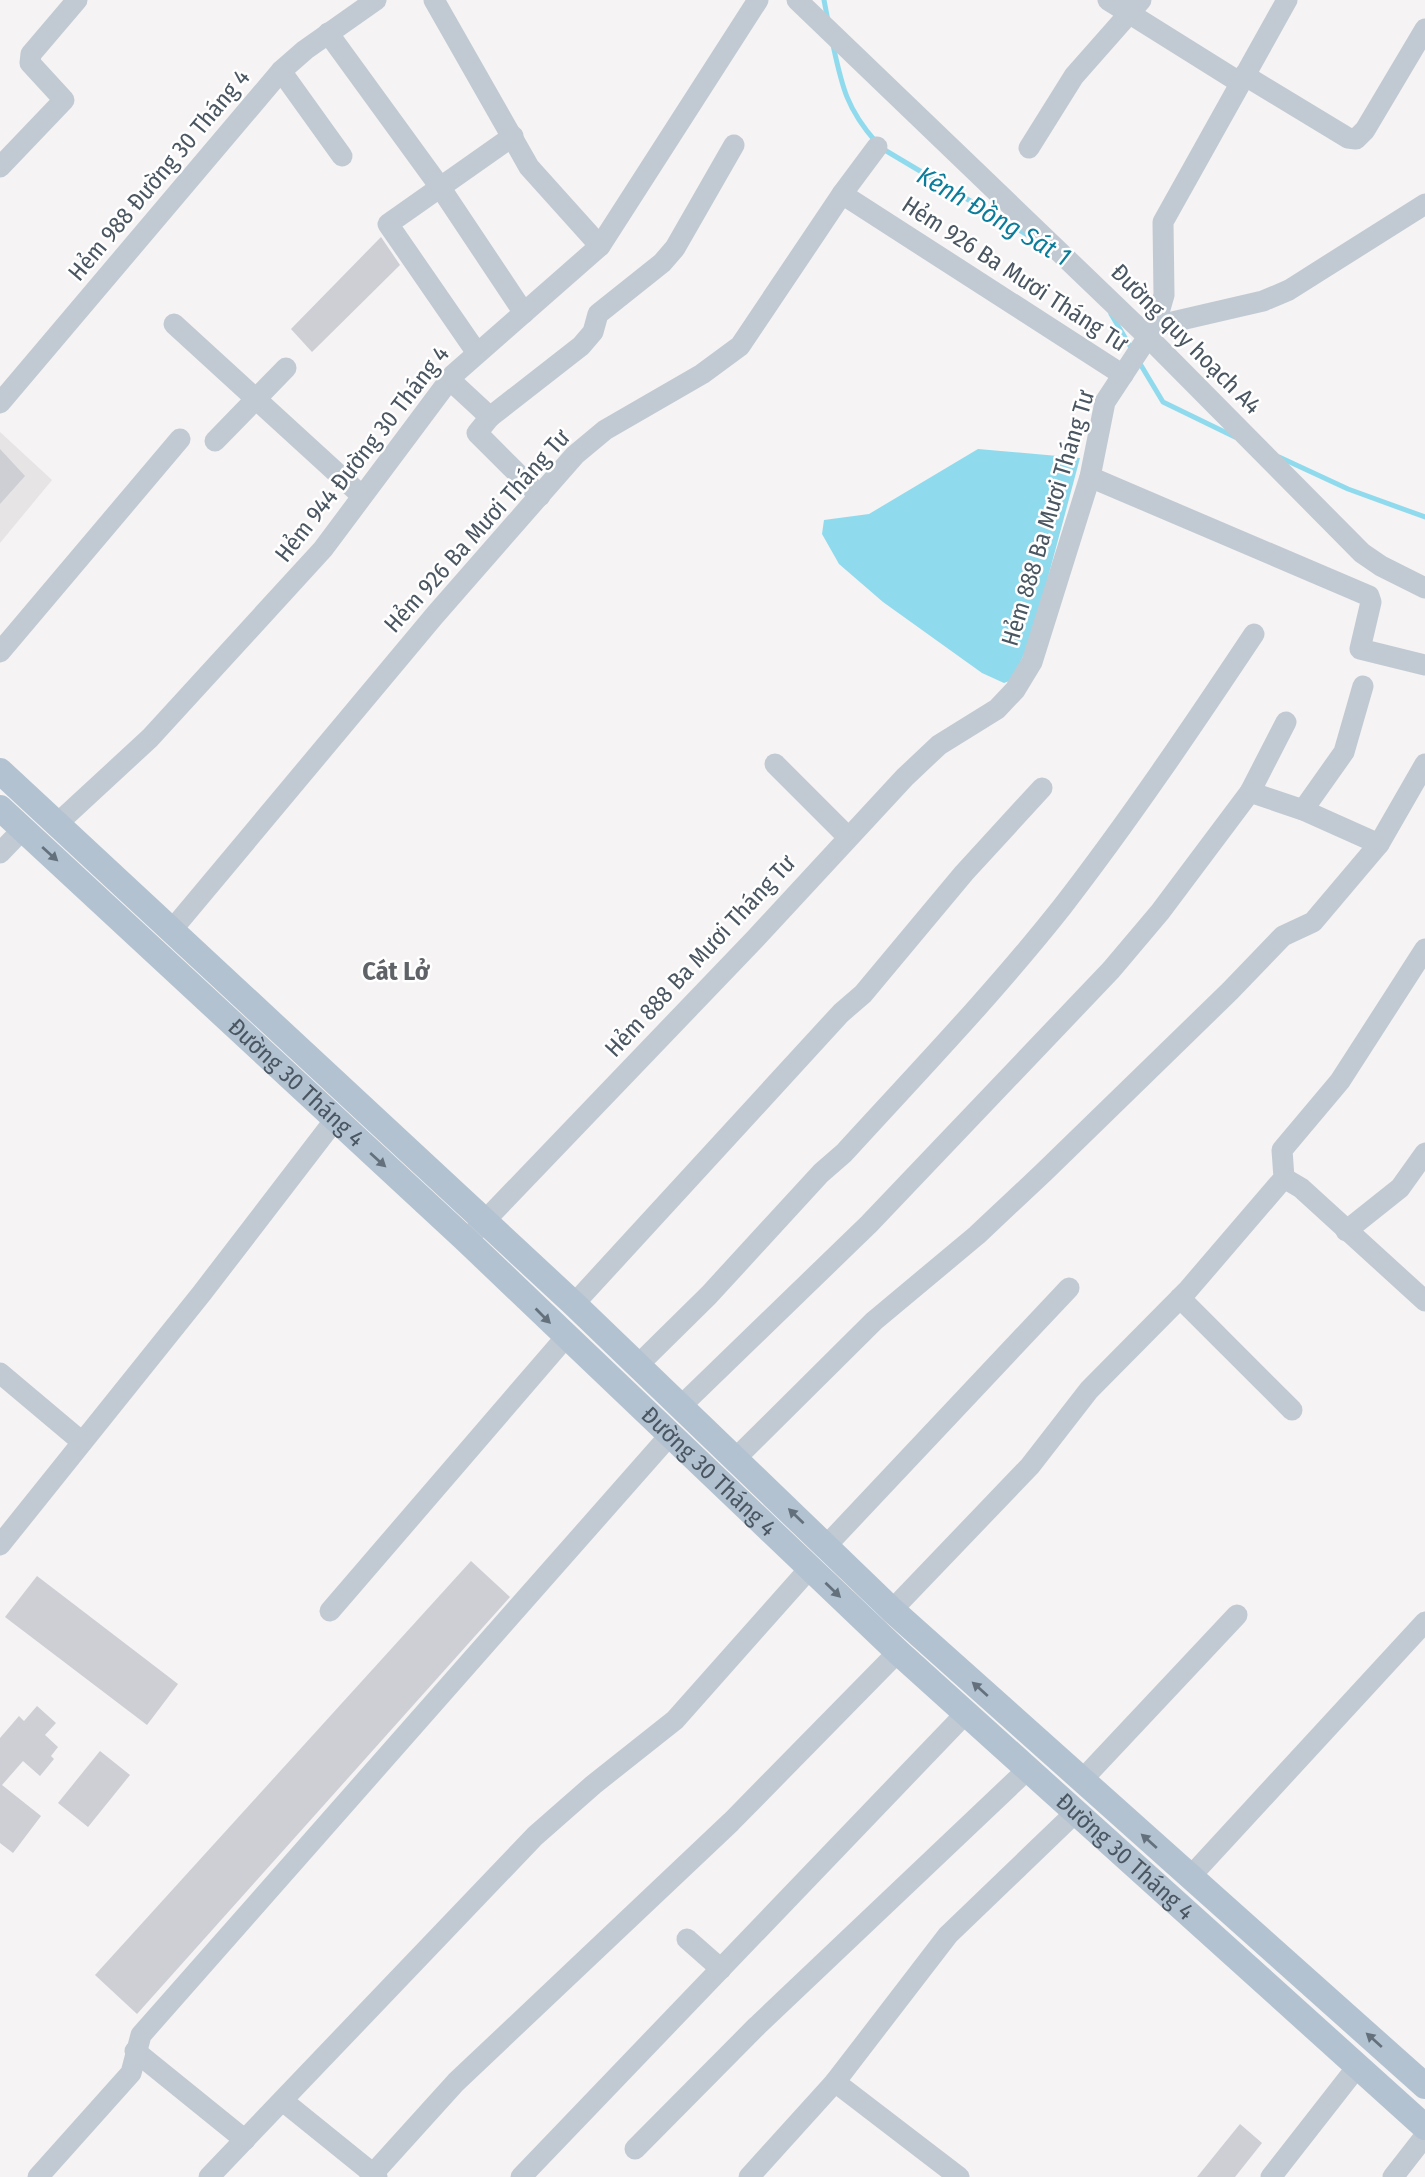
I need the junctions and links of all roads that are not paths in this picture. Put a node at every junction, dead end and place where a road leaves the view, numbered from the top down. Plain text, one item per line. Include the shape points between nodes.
1 (77, 0) edge
2 (376, 0) edge
3 (434, 0) edge
4 (758, 0) edge
5 (797, 0) edge
6 (1108, 0) edge
7 (1287, 0) edge
8 (1136, 7) edge
9 (1425, 29) edge
10 (328, 33) junction
11 (281, 71) junction
12 (1241, 79) junction
13 (513, 136) junction
14 (734, 145) dead end
15 (877, 147) dead end
16 (1028, 148) dead end
17 (342, 156) dead end
18 (0, 167) edge
19 (440, 187) junction
20 (842, 194) junction
21 (1425, 204) edge
22 (600, 246) junction
23 (524, 313) junction
24 (174, 324) dead end
25 (1151, 331) junction
26 (477, 353) junction
27 (286, 368) dead end
28 (1123, 375) junction
29 (450, 380) junction
30 (257, 399) junction
31 (0, 403) edge
32 (490, 417) junction
33 (180, 439) dead end
34 (215, 440) dead end
35 (1090, 477) junction
36 (361, 495) junction
37 (540, 496) junction
38 (1425, 588) edge
39 (1254, 634) dead end
40 (0, 652) edge
41 (1425, 665) edge
42 (1363, 686) dead end
43 (1286, 722) dead end
44 (775, 764) dead end
45 (1425, 764) edge
46 (0, 771) edge
47 (1042, 788) dead end
48 (1250, 792) junction
49 (0, 808) edge
50 (1303, 810) junction
51 (58, 823) junction
52 (23, 829) junction
53 (848, 836) junction
54 (1379, 844) junction
55 (0, 853) edge
56 (171, 931) junction
57 (1425, 949) edge
58 (353, 1098) junction
59 (334, 1121) junction
60 (1425, 1153) edge
61 (1284, 1178) junction
62 (1346, 1230) junction
63 (475, 1231) junction
64 (1069, 1289) dead end
65 (1180, 1298) junction
66 (1425, 1301) edge
67 (574, 1304) junction
68 (565, 1338) junction
69 (637, 1366) junction
70 (0, 1373) edge
71 (680, 1407) junction
72 (1292, 1410) dead end
73 (670, 1435) junction
74 (82, 1442) junction
75 (736, 1458) junction
76 (0, 1545) edge
77 (826, 1546) junction
78 (810, 1568) junction
79 (892, 1610) junction
80 (330, 1611) dead end
81 (1237, 1615) dead end
82 (1425, 1622) edge
83 (898, 1652) junction
84 (967, 1712) junction
85 (1029, 1768) junction
86 (1082, 1780) junction
87 (1077, 1811) junction
88 (1190, 1877) junction
89 (687, 1939) dead end
90 (721, 1969) junction
91 (1310, 1984) junction
92 (1290, 2005) junction
93 (135, 2050) junction
94 (1357, 2067) junction
95 (835, 2082) junction
96 (1425, 2086) edge
97 (283, 2101) junction
98 (1425, 2127) edge
99 (1425, 2136) edge
100 (245, 2140) junction
101 (635, 2149) dead end
102 (373, 2176) edge
103 (957, 2176) edge
104 (38, 2177) edge
105 (209, 2177) edge
106 (521, 2177) edge
107 (749, 2177) edge
108 (1271, 2177) edge
109 (1393, 2177) edge

1 - 18 street via 31,54 30,63 64,100
2 - 10 street, Hẻm 988 Đường 30 Tháng 4
3 - 13 street
4 - 22 street, Hẻm 944 Đường 30 Tháng 4
5 - 25 street, Đường quy hoạch A4
6 - 8 street
7 - 12 street, Hẻm 888 Ba Mươi Tháng Tư
8 - 12 street
8 - 16 street via 1074,76
9 - 12 street via 1356,139
10 - 11 street, Hẻm 988 Đường 30 Tháng 4
10 - 19 street
11 - 17 street
11 - 31 street, Hẻm 988 Đường 30 Tháng 4
12 - 25 street, Hẻm 888 Ba Mươi Tháng Tư via 1163,222 1164,295
13 - 19 street
13 - 22 street via 529,167
14 - 32 street via 662,263 598,314 593,332 581,346
15 - 20 street
19 - 23 street
19 - 26 street via 388,224
20 - 28 street, Hẻm 926 Ba Mươi Tháng Tư
20 - 37 street, Hẻm 926 Ba Mươi Tháng Tư via 740,346 702,374 605,430 575,455
21 - 25 street via 1289,290
22 - 23 street, Hẻm 944 Đường 30 Tháng 4
23 - 26 street, Hẻm 944 Đường 30 Tháng 4
24 - 30 street
25 - 28 street, Hẻm 888 Ba Mươi Tháng Tư
25 - 38 street, Đường quy hoạch A4 via 1362,553
26 - 29 street, Hẻm 944 Đường 30 Tháng 4
27 - 30 street
28 - 35 street, Hẻm 888 Ba Mươi Tháng Tư via 1105,402
29 - 32 street
29 - 36 street, Hẻm 944 Đường 30 Tháng 4
30 - 34 street
30 - 36 street
32 - 37 street via 477,433
33 - 40 street
35 - 41 street via 1368,596 1371,602 1360,649
35 - 53 street, Hẻm 888 Ba Mươi Tháng Tư via 1032,662 1015,690 997,709 939,745
36 - 51 street, Hẻm 944 Đường 30 Tháng 4 via 323,549 256,624 150,737
37 - 56 street, Hẻm 926 Ba Mươi Tháng Tư
39 - 69 street via 1062,907 993,989 845,1153
42 - 50 street via 1344,752
43 - 48 street
44 - 53 street
45 - 54 street
46 - 51 main road, Đường 30 Tháng 4
47 - 67 street via 863,994
48 - 50 street
48 - 71 street via 1160,912 1079,1004 869,1224
49 - 52 main road, Đường 30 Tháng 4
50 - 54 street
51 - 56 main road, Đường 30 Tháng 4
52 - 55 street
52 -> 59 main road, Đường 30 Tháng 4
53 - 63 street, Hẻm 888 Ba Mươi Tháng Tư
54 - 75 street via 1313,922 1283,936 1044,1172 874,1321
56 - 58 main road, Đường 30 Tháng 4
57 - 61 street via 1340,1081 1282,1150
58 - 59 main road
58 - 63 main road, Đường 30 Tháng 4
59 -> 63 main road, Đường 30 Tháng 4
59 - 74 street
60 - 62 street via 1400,1188
61 - 62 street
61 - 65 street
62 - 66 street
63 - 67 main road, Đường 30 Tháng 4
63 -> 68 main road, Đường 30 Tháng 4
64 - 77 street
65 - 72 street
65 - 79 street via 1118,1358 1030,1466
67 - 69 main road, Đường 30 Tháng 4
68 - 73 main road, Đường 30 Tháng 4
68 - 80 street
69 - 71 main road, Đường 30 Tháng 4
70 - 74 street
71 - 75 main road, Đường 30 Tháng 4
73 - 78 main road, Đường 30 Tháng 4
73 - 93 street via 141,2035
74 - 76 street
77 -> 75 main road, Đường 30 Tháng 4
77 - 78 main road
77 - 79 main road, Đường 30 Tháng 4
78 -> 83 main road, Đường 30 Tháng 4
78 - 97 street via 675,1720 535,1836
86 -> 79 main road, Đường 30 Tháng 4
81 - 86 street
82 - 88 street
83 - 84 main road, Đường 30 Tháng 4
83 - 102 street via 731,1822 456,2082
84 - 85 main road, Đường 30 Tháng 4
84 - 90 street
85 - 87 main road, Đường 30 Tháng 4
85 - 101 street via 757,2026
88 -> 86 main road, Đường 30 Tháng 4
87 - 92 main road, Đường 30 Tháng 4
87 - 95 street via 948,1935
88 - 91 main road, Đường 30 Tháng 4
89 - 90 street
90 - 106 street
91 - 92 main road
96 -> 91 main road, Đường 30 Tháng 4
92 - 94 main road, Đường 30 Tháng 4
93 - 100 street
93 - 104 street via 131,2073
94 - 98 main road, Đường 30 Tháng 4
94 - 108 street
95 - 103 street
95 - 107 street
97 - 100 street
97 - 102 street
99 - 109 street
100 - 105 street

